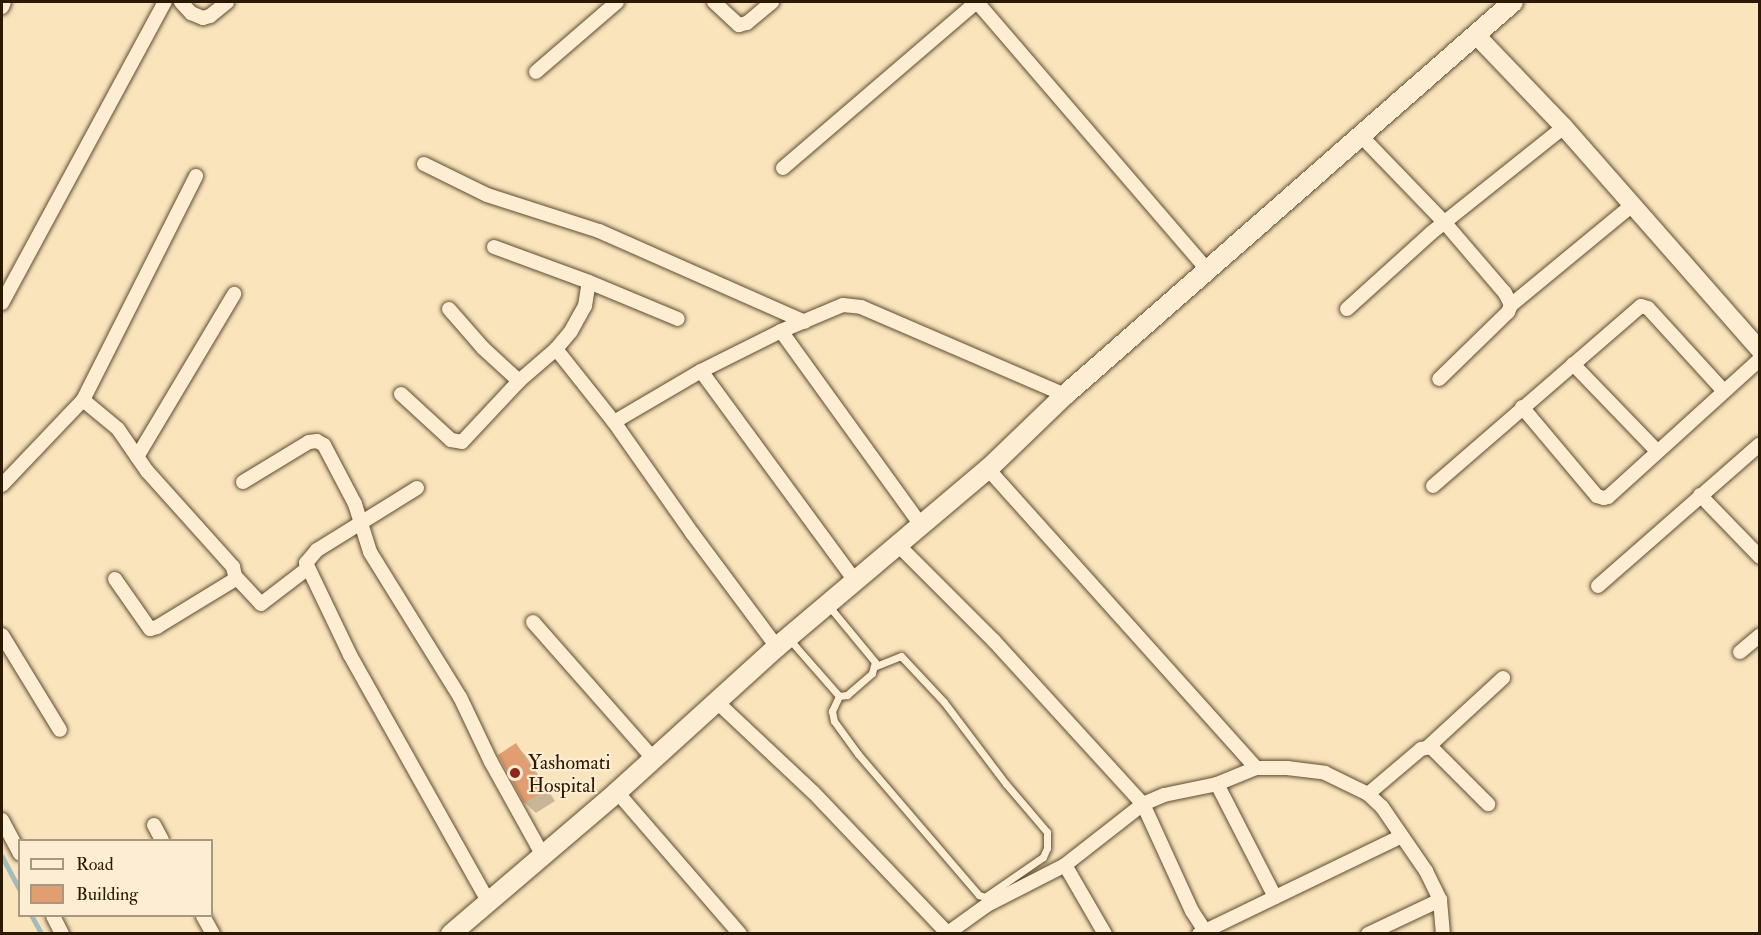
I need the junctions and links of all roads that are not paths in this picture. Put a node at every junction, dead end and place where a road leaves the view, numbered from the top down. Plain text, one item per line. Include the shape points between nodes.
1 (4, 2) edge
2 (165, 2) edge
3 (181, 2) edge
4 (227, 2) edge
5 (616, 2) edge
6 (714, 2) edge
7 (772, 2) edge
8 (1513, 2) edge
9 (2, 7) edge
10 (1476, 34) junction
11 (536, 72) dead end
12 (1564, 127) junction
13 (1361, 136) junction
14 (424, 164) dead end
15 (783, 168) dead end
16 (196, 176) dead end
17 (1631, 206) junction
18 (1445, 223) junction
19 (494, 247) dead end
20 (1208, 271) junction
21 (7, 279) edge
22 (589, 282) junction
23 (234, 294) dead end
24 (2, 303) edge
25 (1510, 305) junction
26 (449, 309) dead end
27 (1347, 309) dead end
28 (678, 319) dead end
29 (805, 322) junction
30 (781, 331) junction
31 (556, 349) junction
32 (1760, 350) edge
33 (1760, 359) edge
34 (1573, 364) junction
35 (701, 371) junction
36 (1439, 379) dead end
37 (519, 381) junction
38 (1723, 390) junction
39 (401, 394) dead end
40 (1065, 395) junction
41 (83, 399) junction
42 (1522, 407) junction
43 (614, 422) junction
44 (1758, 447) edge
45 (1656, 450) junction
46 (137, 457) junction
47 (988, 468) junction
48 (243, 482) dead end
49 (2, 485) edge
50 (1433, 486) dead end
51 (417, 488) dead end
52 (1700, 495) junction
53 (920, 524) junction
54 (361, 525) junction
55 (897, 544) junction
56 (1760, 557) edge
57 (308, 568) junction
58 (235, 576) junction
59 (115, 579) dead end
60 (855, 581) junction
61 (1598, 586) dead end
62 (828, 604) junction
63 (533, 622) dead end
64 (2, 635) edge
65 (1760, 635) edge
66 (783, 643) junction
67 (1740, 652) dead end
68 (876, 666) junction
69 (1503, 678) dead end
70 (839, 696) junction
71 (717, 702) junction
72 (60, 730) dead end
73 (1428, 747) junction
74 (652, 758) junction
75 (1256, 768) junction
76 (1216, 784) junction
77 (617, 792) junction
78 (1368, 794) junction
79 (1143, 804) junction
80 (1488, 804) dead end
81 (2, 820) edge
82 (154, 825) dead end
83 (1402, 836) junction
84 (161, 839) edge
85 (18, 850) edge
86 (542, 854) junction
87 (1065, 865) junction
88 (1275, 897) junction
89 (1440, 900) junction
90 (488, 901) junction
91 (54, 917) edge
92 (204, 917) edge
93 (1204, 932) edge
94 (62, 933) edge
95 (213, 933) edge
96 (451, 933) edge
97 (740, 933) edge
98 (948, 933) edge
99 (1105, 933) edge
100 (1368, 933) edge
101 (1443, 933) edge

1 - 9 street
2 - 21 street
3 - 4 street via 191,13 203,18
5 - 11 street
6 - 7 street via 739,26
8 - 10 main road
10 - 12 street
10 - 13 main road
12 - 17 street
12 - 18 street
13 - 18 street
13 - 20 main road
14 - 29 street via 487,195 598,231
15 - 20 street via 977,2
16 - 41 street
17 - 25 street
17 - 32 street
18 - 25 street via 1505,293
18 - 27 street
19 - 22 street
20 - 40 main road
21 - 24 street
22 - 28 street
22 - 31 street via 580,318
23 - 46 street
25 - 36 street via 1508,312
26 - 37 street
29 - 30 street
29 - 40 street via 843,305 861,307
30 - 35 street
30 - 53 street
31 - 37 street
31 - 43 street
33 - 38 street
34 - 38 street via 1643,306
34 - 42 street
34 - 45 street
35 - 43 street
35 - 60 street
37 - 39 street via 458,443
38 - 45 street
40 - 47 main road
41 - 46 street via 112,422
41 - 49 street
42 - 45 street via 1600,497 1608,497
42 - 50 street
43 - 66 street via 692,533
44 - 52 street
46 - 58 street via 233,567
47 - 53 main road
47 - 75 street
48 - 54 street via 298,447 317,441 324,445 355,504
51 - 54 street
52 - 56 street
52 - 61 street
53 - 55 main road
54 - 57 street via 317,550 308,559
54 - 86 street via 370,552 460,698
55 - 60 main road
55 - 79 street via 994,641
57 - 58 street via 261,604
57 - 90 street via 350,655
58 - 59 street via 176,616 150,628
60 - 62 main road
62 - 66 main road
62 - 68 lane
63 - 74 street
64 - 72 street
65 - 67 street
66 - 70 lane
66 - 71 main road
68 - 70 lane via 847,694
68 - 70 lane via 902,656 945,702 1047,832 1043,857 985,897 979,895 834,721 832,711
69 - 73 street
71 - 74 main road
71 - 98 street via 813,792
73 - 78 street
73 - 80 street
74 - 77 main road
75 - 76 street
75 - 78 street via 1325,773
76 - 79 street via 1164,795
76 - 88 street
77 - 86 main road
77 - 97 street
78 - 83 street
79 - 87 street
79 - 93 street
81 - 85 street
82 - 84 street
83 - 88 street
83 - 89 street
86 - 90 main road
87 - 98 street via 987,905
87 - 99 street
88 - 93 street
89 - 100 street
89 - 101 street
90 - 96 main road
91 - 94 street
92 - 95 street

